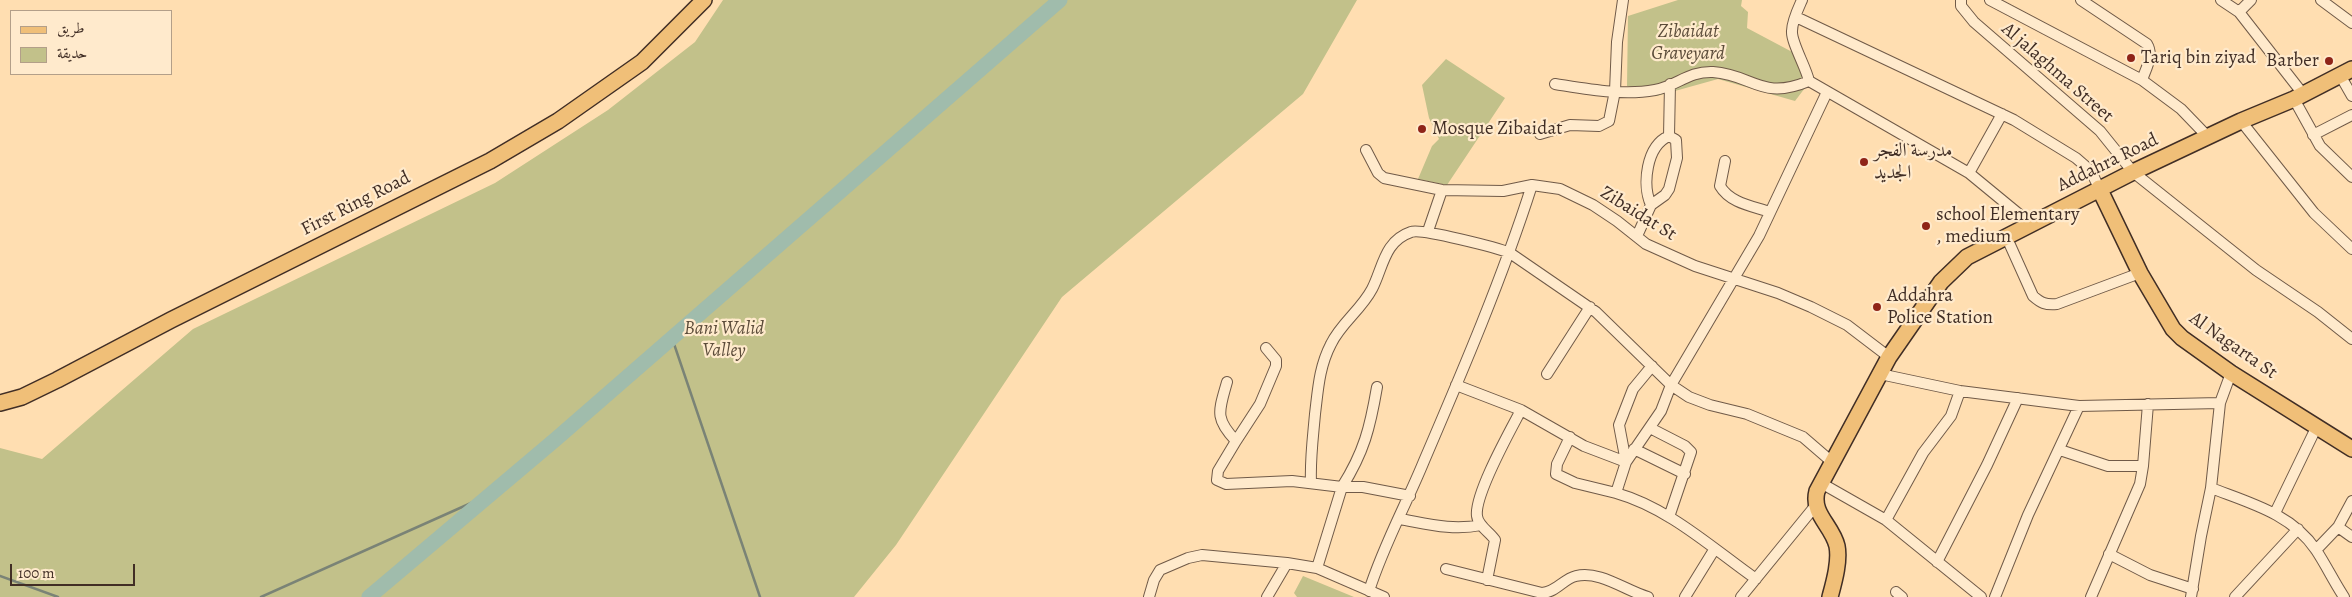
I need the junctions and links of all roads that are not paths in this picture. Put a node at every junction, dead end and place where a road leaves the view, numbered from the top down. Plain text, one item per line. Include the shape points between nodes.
1 (704, 0) edge
2 (1623, 0) edge
3 (1802, 0) edge
4 (1961, 0) edge
5 (1990, 0) edge
6 (2081, 0) edge
7 (2221, 0) edge
8 (2251, 0) edge
9 (2321, 0) edge
10 (2239, 12) junction
11 (1796, 17) junction
12 (2352, 23) edge
13 (2346, 72) edge
14 (2142, 80) junction
15 (1808, 81) junction
16 (1556, 84) dead end
17 (1670, 84) junction
18 (1615, 91) junction
19 (1827, 92) junction
20 (2352, 96) edge
21 (2298, 97) junction
22 (2002, 114) junction
23 (2352, 115) edge
24 (2241, 120) junction
25 (1540, 134) dead end
26 (2313, 135) junction
27 (1669, 136) junction
28 (2207, 136) junction
29 (1366, 150) dead end
30 (1725, 161) dead end
31 (2348, 167) edge
32 (2133, 172) junction
33 (1969, 173) junction
34 (2352, 177) edge
35 (1532, 185) junction
36 (2099, 188) junction
37 (1442, 190) junction
38 (1651, 205) junction
39 (1770, 212) junction
40 (2031, 224) junction
41 (1428, 231) junction
42 (1637, 236) junction
43 (2006, 236) junction
44 (2352, 249) edge
45 (1510, 253) junction
46 (2140, 272) junction
47 (1734, 280) junction
48 (1590, 307) junction
49 (2352, 339) edge
50 (1266, 348) dead end
51 (1888, 356) junction
52 (1652, 366) junction
53 (2231, 372) junction
54 (1547, 374) dead end
55 (1880, 374) junction
56 (1227, 382) dead end
57 (1456, 385) junction
58 (1671, 385) junction
59 (1377, 387) dead end
60 (1960, 391) junction
61 (2018, 398) junction
62 (0, 403) edge
63 (2220, 403) junction
64 (2148, 404) junction
65 (2079, 406) junction
66 (1521, 410) junction
67 (2317, 426) junction
68 (1650, 428) junction
69 (1570, 437) junction
70 (1236, 441) junction
71 (1634, 448) junction
72 (2352, 449) edge
73 (2060, 450) junction
74 (1626, 462) junction
75 (1832, 462) junction
76 (2144, 466) junction
77 (1685, 474) junction
78 (1311, 482) junction
79 (1821, 483) junction
80 (1342, 487) junction
81 (2211, 488) junction
82 (1616, 493) junction
83 (1410, 496) junction
84 (2352, 502) edge
85 (1816, 506) junction
86 (2275, 513) junction
87 (1669, 517) junction
88 (1400, 519) junction
89 (1886, 520) junction
90 (1481, 525) junction
91 (2338, 527) junction
92 (2298, 529) junction
93 (2352, 537) edge
94 (1714, 550) junction
95 (2316, 550) junction
96 (2109, 554) junction
97 (1937, 562) junction
98 (1287, 563) junction
99 (1317, 568) junction
100 (1446, 570) dead end
101 (1756, 579) junction
102 (1487, 580) junction
103 (1369, 591) junction
104 (2192, 593) edge
105 (1149, 597) edge
106 (1267, 597) edge
107 (1384, 597) edge
108 (1648, 597) edge
109 (1685, 597) edge
110 (1741, 597) edge
111 (1830, 597) edge
112 (1981, 597) edge
113 (1995, 597) edge
114 (2092, 597) edge
115 (2236, 597) edge
116 (2344, 597) edge

1 - 62 main road, First Ring Road via 642,62 558,121 490,161 22,397
2 - 18 street
3 - 11 street
4 - 32 street, Al jalaghma Street via 1974,22 2100,131
5 - 14 street
6 - 14 street via 2148,44 2150,59
7 - 10 street
8 - 10 street
9 - 12 street
10 - 21 street
11 - 15 street via 1792,35 1806,67
11 - 22 street
13 - 20 street
13 - 21 main road, Addahra Road
14 - 28 street via 2181,109
15 - 17 street via 1782,90 1715,72 1697,72
15 - 19 street
16 - 18 street
17 - 18 street via 1655,90
17 - 27 street
18 - 25 street via 1611,116 1606,124 1570,124
19 - 33 street
19 - 39 street
21 - 24 main road, Addahra Road
21 - 26 street
22 - 33 street
22 - 36 street via 2076,158 2091,171
23 - 26 street
24 - 28 main road, Addahra Road
24 - 44 street via 2309,206
26 - 31 street via 2324,150
27 - 38 street via 1658,144 1651,157 1646,184
27 - 38 street via 1676,140 1677,149 1673,178 1665,196
28 - 32 main road, Addahra Road
29 - 37 street, Zibaidat St via 1384,178
30 - 39 street via 1720,186 1729,198
31 - 34 street
32 - 36 main road, Addahra Road
32 - 49 street, Al jalaghma Street via 2256,270
33 - 40 street
35 - 37 street, Zibaidat St via 1503,191
35 - 42 street, Zibaidat St via 1560,190 1593,205
35 - 45 street
36 - 40 main road, Addahra Road
36 - 46 main road, Al Nagarta St
37 - 41 street
38 - 42 street
39 - 47 street
40 - 43 main road, Addahra Road
41 - 45 street
41 - 78 street via 1411,231 1393,243 1384,256 1371,292 1330,344 1319,375 1310,455
42 - 47 street, Zibaidat St via 1670,256
43 - 46 street via 2033,296 2047,305
43 - 51 main road, Addahra Road via 1967,257 1954,268
45 - 48 street
45 - 57 street
46 - 53 main road, Al Nagarta St via 2173,330
47 - 51 street, Zibaidat St via 1811,307 1846,325
47 - 58 street
48 - 52 street
48 - 54 street
50 - 70 street via 1276,360 1276,366 1260,404
51 - 55 main road, Addahra Road
52 - 58 street
52 - 74 street via 1633,388 1619,425
53 - 63 street
53 - 67 main road, Al Nagarta St
55 - 60 street
55 - 75 main road, Addahra Road
56 - 70 street via 1220,405 1221,422
57 - 66 street
57 - 83 street
58 - 68 street
58 - 75 street via 1700,402 1747,414 1803,437
59 - 80 street via 1362,452
60 - 61 street
60 - 89 street via 1951,416 1923,453
61 - 65 street
61 - 97 street
63 - 64 street
63 - 81 street
64 - 65 street
64 - 76 street
65 - 73 street
66 - 69 street
66 - 90 street via 1482,492 1477,516
67 - 72 main road, Al Nagarta St
67 - 86 street
68 - 71 street
68 - 77 street via 1690,449 1692,456
69 - 74 street via 1597,452
69 - 82 street via 1557,464 1556,474 1575,483
70 - 78 street via 1216,476 1222,484
71 - 74 street
71 - 77 street
73 - 76 street via 2108,466
73 - 113 street via 2028,515
74 - 82 street
75 - 79 main road, Addahra Road
76 - 96 street via 2136,495
77 - 87 street
78 - 80 street
79 - 85 main road, Addahra Road
79 - 89 street
80 - 83 street via 1363,487
80 - 99 street
81 - 86 street
81 - 104 street
82 - 87 street
83 - 88 street
84 - 91 street
85 - 101 street
85 - 111 main road via 1837,549
86 - 92 street
87 - 94 street
88 - 90 street via 1449,528
88 - 103 street
89 - 97 street
90 - 102 street via 1495,540
91 - 93 street
91 - 95 street
92 - 95 street
92 - 115 street
94 - 101 street
94 - 109 street
95 - 116 street
96 - 104 street
96 - 114 street
97 - 112 street
98 - 99 street
98 - 105 street via 1202,555 1188,558 1160,570
98 - 106 street
99 - 103 street
100 - 102 street
101 - 110 street
102 - 108 street via 1542,594 1550,593 1570,578 1586,574
103 - 107 street

